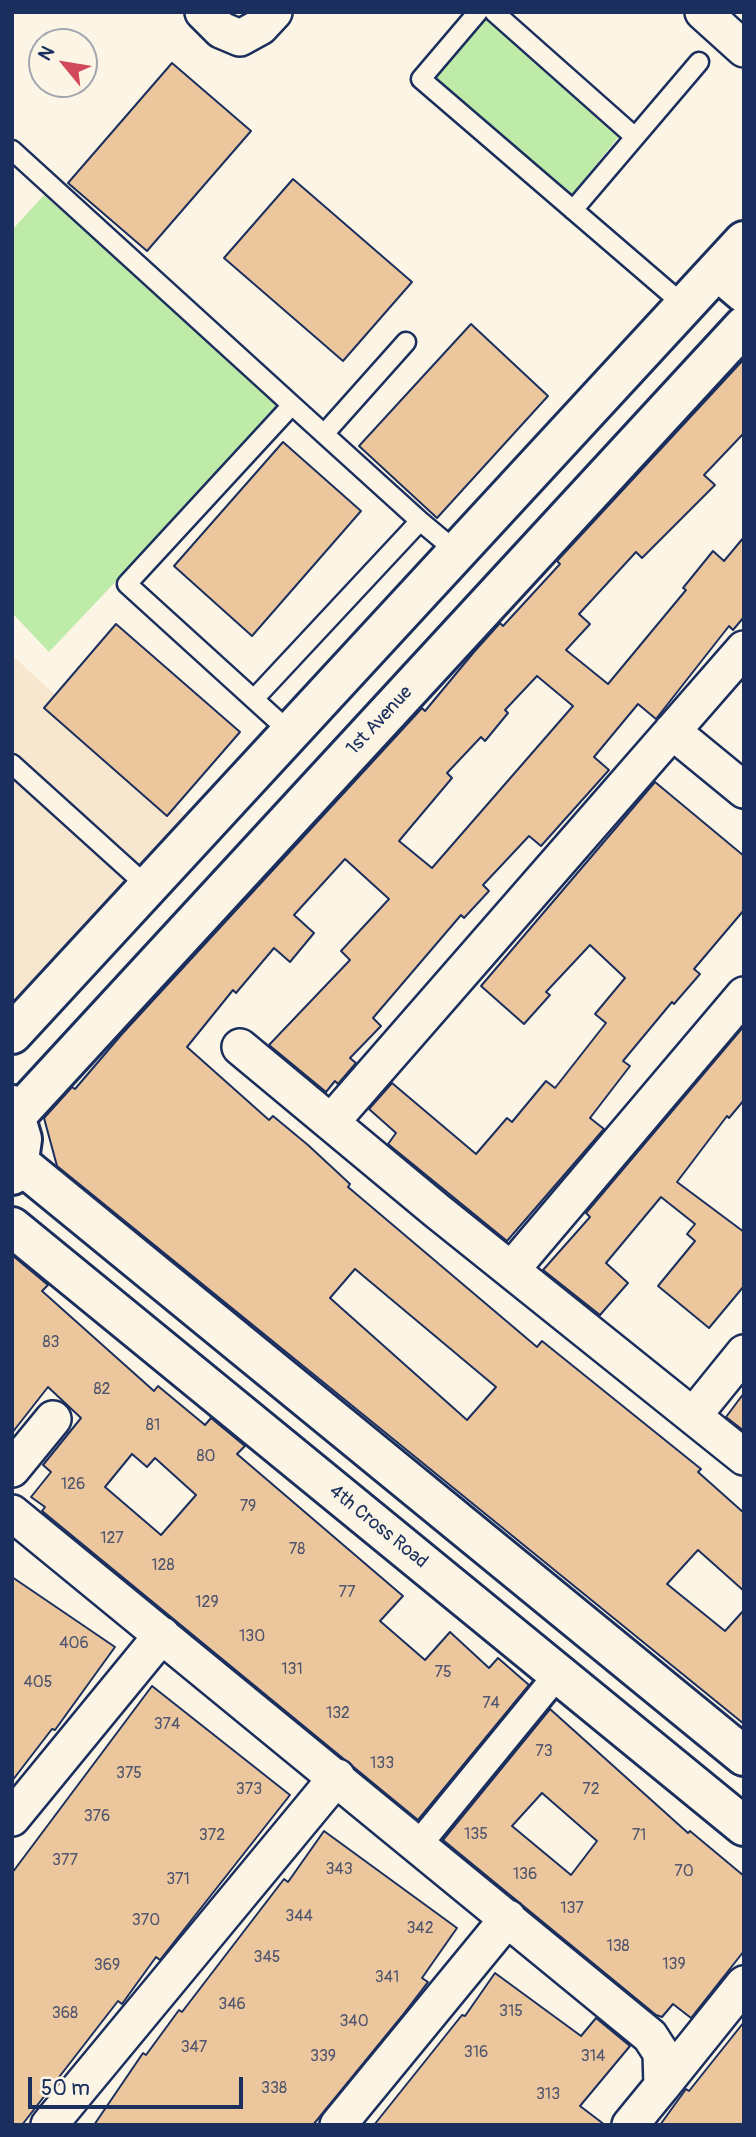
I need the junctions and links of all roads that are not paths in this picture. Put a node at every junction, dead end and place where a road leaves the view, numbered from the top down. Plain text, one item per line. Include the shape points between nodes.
1 (203, 12) edge
2 (274, 12) edge
3 (478, 12) edge
4 (494, 12) edge
5 (703, 12) edge
6 (744, 50) edge
7 (699, 62) dead end
8 (635, 137) junction
9 (12, 150) edge
10 (573, 210) junction
11 (744, 241) edge
12 (731, 281) edge
13 (685, 306) junction
14 (744, 326) edge
15 (406, 342) dead end
16 (292, 405) junction
17 (324, 434) junction
18 (420, 521) junction
19 (457, 552) junction
20 (744, 649) edge
21 (254, 699) junction
22 (672, 731) junction
23 (291, 733) junction
24 (12, 764) edge
25 (744, 789) edge
26 (148, 887) junction
27 (744, 995) edge
28 (12, 1034) edge
29 (240, 1048) dead end
30 (15, 1110) edge
31 (332, 1121) junction
32 (15, 1169) edge
33 (12, 1227) edge
34 (511, 1270) junction
35 (744, 1353) edge
36 (261, 1361) junction
37 (210, 1389) junction
38 (240, 1413) junction
39 (693, 1416) junction
40 (53, 1419) dead end
41 (744, 1457) edge
42 (12, 1469) edge
43 (12, 1513) edge
44 (162, 1635) junction
45 (558, 1674) junction
46 (744, 1756) edge
47 (337, 1777) junction
48 (12, 1818) edge
49 (744, 1826) edge
50 (418, 1845) junction
51 (508, 1918) junction
52 (744, 1984) edge
53 (662, 2086) junction
54 (49, 2125) edge
55 (338, 2125) edge
56 (630, 2125) edge

1 - 2 street via 221,30 240,38
3 - 10 lane via 421,79
4 - 8 lane
5 - 6 street
7 - 8 lane
8 - 10 lane
9 - 16 lane
10 - 13 lane
11 - 12 main road
12 - 13 main road
13 - 19 main road
14 - 30 main road, 1st Avenue
15 - 17 lane
16 - 17 lane
16 - 21 lane via 127,584
17 - 18 lane
18 - 19 lane
18 - 21 lane
19 - 23 main road
20 - 22 street
21 - 23 lane
22 - 25 street
22 - 31 street
23 - 26 main road
24 - 26 lane
26 - 28 main road
27 - 34 street
29 - 31 street
30 - 32 main road via 22,1139
31 - 34 street
32 - 36 main road
33 - 37 main road, 4th Cross Road
34 - 39 street
35 - 39 street
36 - 37 main road via 223,1349 212,1359 206,1377
36 - 38 main road via 276,1385 269,1404 252,1414
36 - 46 main road
37 - 38 main road, 4th Cross Road
38 - 45 main road, 4th Cross Road
39 - 41 street
40 - 42 street
43 - 44 street
44 - 47 street
44 - 48 street
45 - 49 main road, 4th Cross Road
45 - 50 street
47 - 50 street
47 - 54 street
50 - 51 street
51 - 53 street via 650,2036 661,2053
51 - 55 street
52 - 53 street
53 - 56 street

